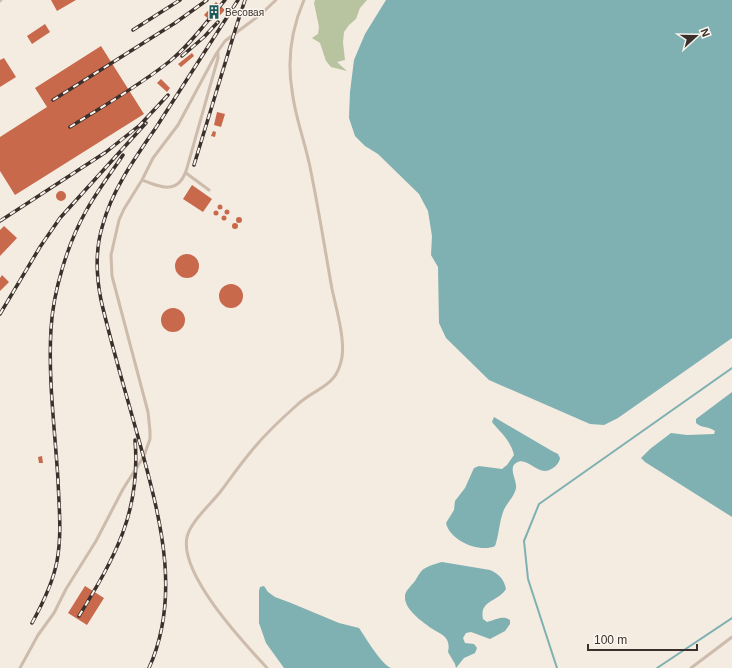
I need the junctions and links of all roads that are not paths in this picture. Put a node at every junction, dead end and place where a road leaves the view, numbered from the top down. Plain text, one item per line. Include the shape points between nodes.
1 (276, 0) edge
2 (304, 0) edge
3 (218, 52) junction
4 (186, 173) junction
5 (142, 180) junction
6 (210, 190) dead end
7 (732, 637) edge
8 (20, 668) edge
9 (267, 668) edge
10 (691, 668) edge

1 - 3 lane via 228,38
2 - 9 lane via 296,22 290,58 292,90 317,200 342,356 335,377 330,383 302,400 248,454 194,524 188,536 186,550 197,580 222,616
3 - 4 lane
3 - 5 lane via 178,125 154,158
4 - 5 lane via 176,185 166,188
4 - 6 lane
5 - 8 lane via 119,220 113,241 111,265 114,289 148,412 150,439 144,456 123,488 96,541
7 - 10 lane

